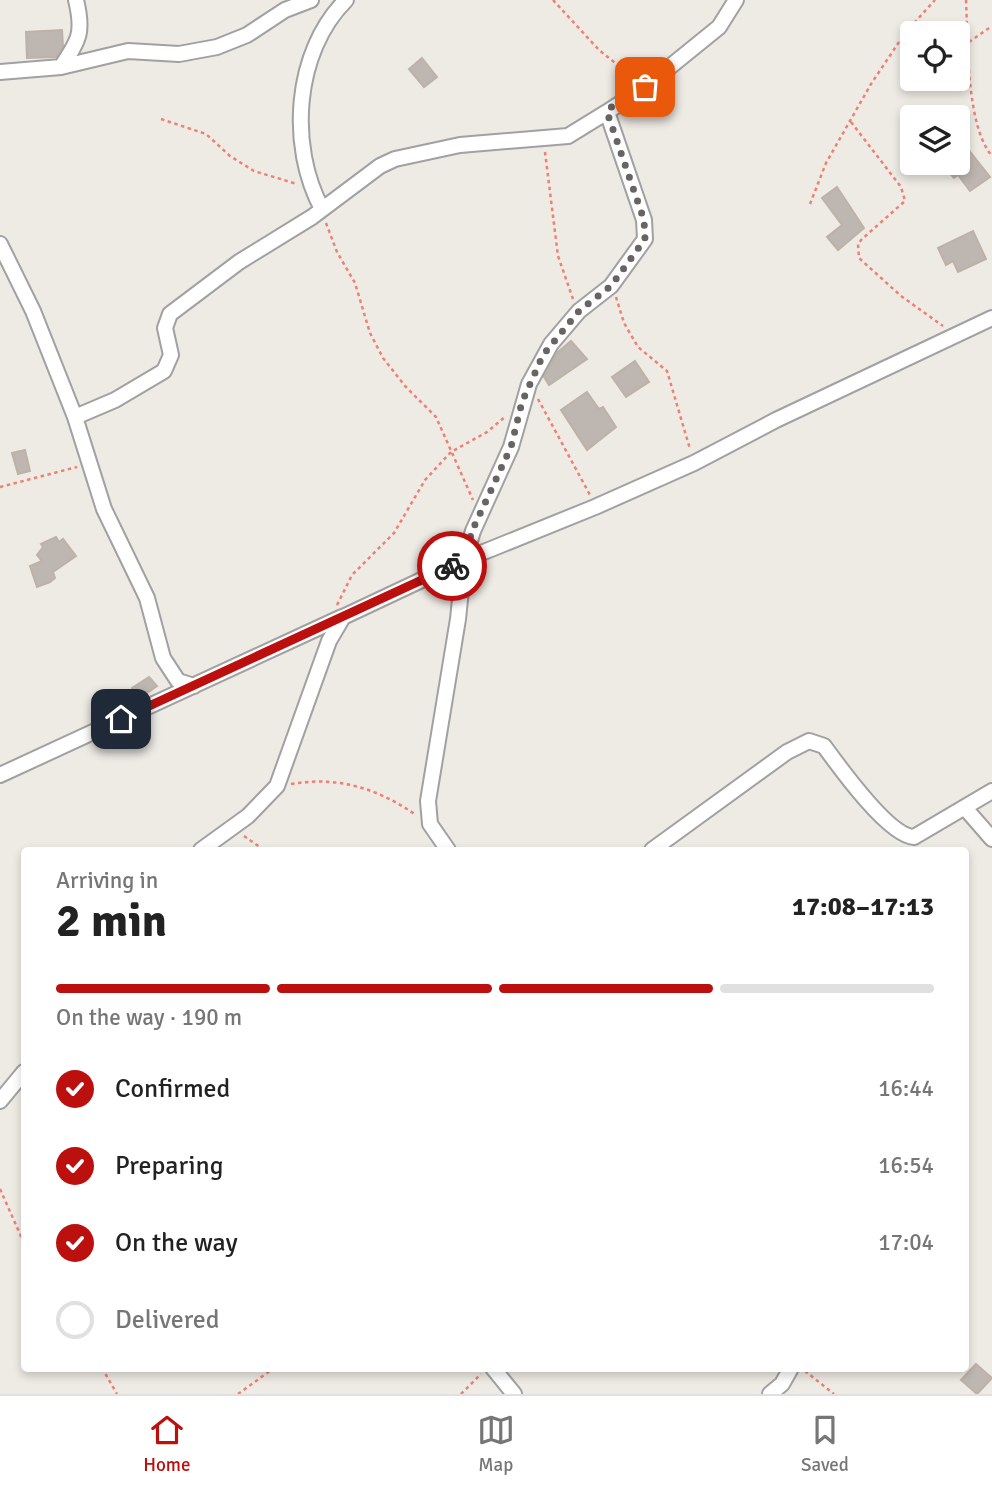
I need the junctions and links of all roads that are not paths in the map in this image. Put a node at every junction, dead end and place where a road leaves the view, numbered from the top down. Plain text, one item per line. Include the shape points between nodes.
1 (76, 0) edge
2 (311, 0) edge
3 (346, 0) edge
4 (736, 0) edge
5 (61, 67) junction
6 (0, 72) edge
7 (607, 112) junction
8 (322, 209) junction
9 (0, 244) edge
10 (992, 318) edge
11 (75, 417) junction
12 (464, 560) junction
13 (343, 617) junction
14 (194, 686) junction
15 (0, 775) edge
16 (992, 791) edge
17 (965, 808) junction
18 (992, 839) edge
19 (205, 847) edge
20 (446, 847) edge
21 (656, 847) edge
22 (21, 1076) edge
23 (0, 1101) edge
24 (496, 1372) edge
25 (788, 1372) edge
26 (513, 1394) edge
27 (770, 1394) edge

1 - 5 street via 81,29
2 - 5 street via 217,47 179,54 128,51
3 - 8 street via 318,38 303,86 305,160
4 - 7 street via 719,27
5 - 6 street
7 - 8 street via 577,133 460,145 395,159
7 - 12 street via 646,230 641,248 611,286 579,311 543,355
8 - 11 street via 239,262 170,314 165,328 171,355 164,371
9 - 11 street via 33,311
10 - 12 street via 694,463
11 - 14 street via 115,535 147,598 168,669 178,681
12 - 13 street
12 - 20 street via 428,801 430,824
13 - 14 street
13 - 19 street via 329,642 277,786 263,803
14 - 15 street
16 - 17 street
17 - 18 street
17 - 21 street via 914,837 906,837 890,825 824,746 809,741
22 - 23 street
24 - 26 street
25 - 27 street

